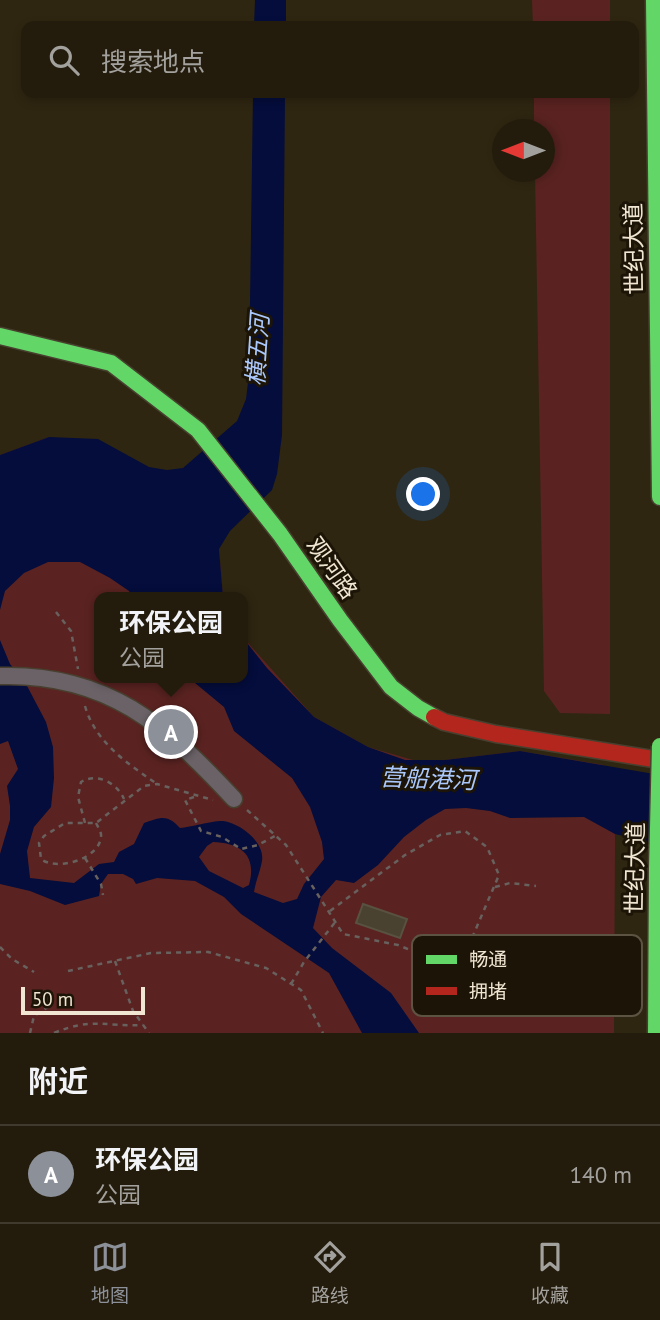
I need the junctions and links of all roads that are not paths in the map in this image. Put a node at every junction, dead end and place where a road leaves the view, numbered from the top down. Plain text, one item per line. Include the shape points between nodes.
1 (654, 0) edge
2 (0, 336) edge
3 (660, 497) edge
4 (0, 676) edge
5 (660, 746) edge
6 (660, 760) edge
7 (234, 799) road end
8 (656, 1033) edge

1 - 3 street, 世纪大道
2 - 6 street, 观河路 via 111,363 198,430 391,687 418,708 444,722 483,731
4 - 7 street via 56,679 120,701 160,726
5 - 8 street, 世纪大道, bridge

